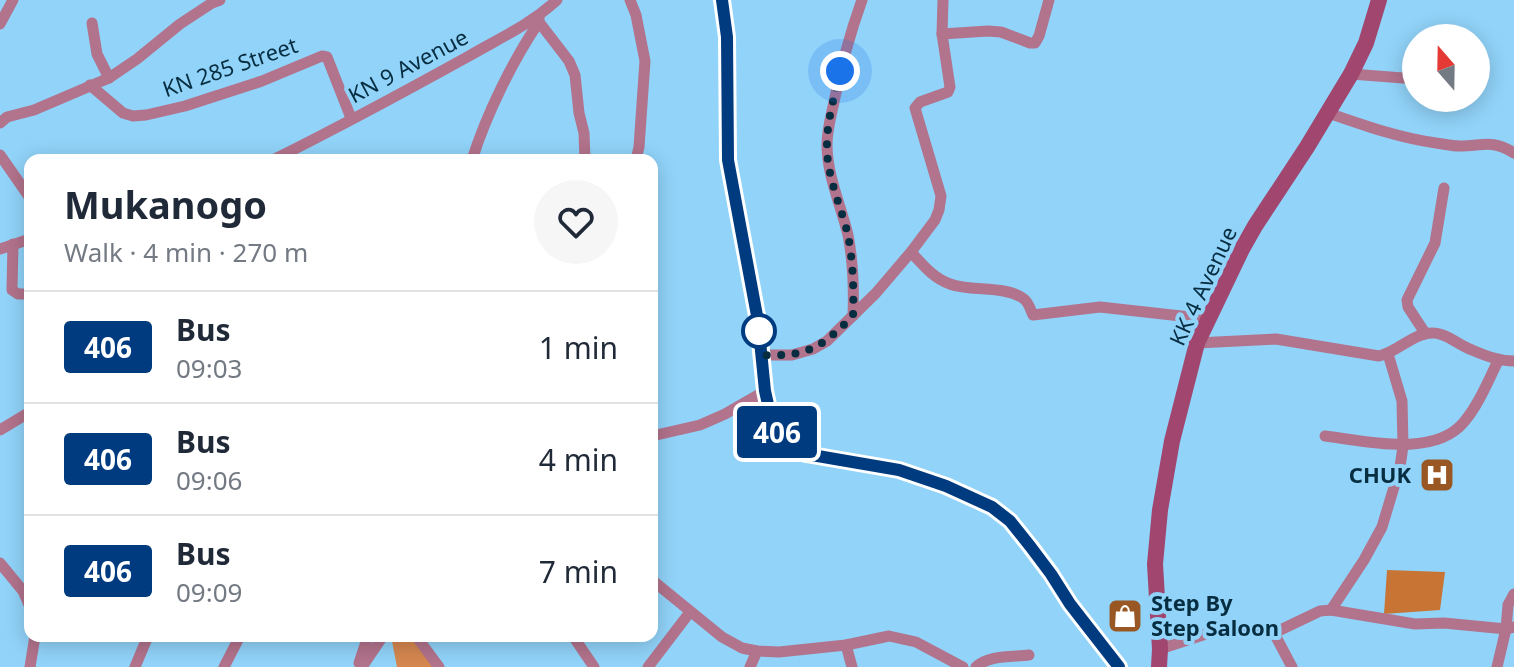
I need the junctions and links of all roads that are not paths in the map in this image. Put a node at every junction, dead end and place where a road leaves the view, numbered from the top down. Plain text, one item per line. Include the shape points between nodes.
1 (13, 0) edge
2 (220, 0) edge
3 (557, 0) edge
4 (630, 0) edge
5 (722, 0) edge
6 (862, 0) edge
7 (943, 0) edge
8 (1049, 0) edge
9 (1379, 0) edge
10 (539, 19) junction
11 (92, 23) dead end
12 (0, 24) edge
13 (942, 34) junction
14 (1351, 74) junction
15 (109, 78) junction
16 (1402, 78) edge
17 (90, 85) junction
18 (1328, 113) junction
19 (351, 118) junction
20 (0, 123) edge
21 (1514, 153) edge
22 (284, 154) edge
23 (474, 154) edge
24 (585, 154) edge
25 (637, 154) edge
26 (0, 155) edge
27 (1444, 188) dead end
28 (24, 189) edge
29 (24, 241) edge
30 (13, 244) junction
31 (0, 249) edge
32 (911, 252) junction
33 (24, 294) edge
34 (853, 316) junction
35 (1208, 319) junction
36 (1425, 333) junction
37 (1197, 343) junction
38 (1388, 354) junction
39 (762, 355) junction
40 (1498, 361) junction
41 (1514, 361) edge
42 (765, 391) junction
43 (24, 419) edge
44 (0, 430) edge
45 (658, 435) edge
46 (1325, 436) dead end
47 (1403, 446) junction
48 (0, 563) edge
49 (658, 585) edge
50 (24, 593) edge
51 (1514, 594) edge
52 (1331, 610) junction
53 (690, 612) junction
54 (1510, 628) edge
55 (1274, 633) junction
56 (34, 642) edge
57 (145, 642) edge
58 (237, 642) edge
59 (366, 642) edge
60 (379, 642) edge
61 (420, 642) edge
62 (577, 642) edge
63 (846, 645) junction
64 (1160, 649) junction
65 (757, 651) junction
66 (1029, 655) dead end
67 (30, 667) edge
68 (135, 667) edge
69 (224, 667) edge
70 (360, 667) edge
71 (439, 667) edge
72 (594, 667) edge
73 (648, 667) edge
74 (750, 667) edge
75 (852, 667) edge
76 (963, 667) edge
77 (976, 667) edge
78 (1118, 667) edge
79 (1159, 667) edge
80 (1292, 667) edge
81 (1497, 667) edge

1 - 12 street
2 - 15 street
3 - 10 street, KN 9 Avenue
4 - 25 street via 645,61
5 - 39 street via 728,160
6 - 34 street via 840,71 827,146 848,238
7 - 13 street
8 - 13 street via 1035,43 1001,32
9 - 14 main road, KK 4 Avenue
10 - 19 street, KN 9 Avenue
10 - 23 street
10 - 24 street via 575,75
11 - 15 street via 97,54
13 - 32 street via 950,87 915,108 940,204
14 - 16 street
14 - 18 main road, KK 4 Avenue
15 - 17 street
17 - 19 street, KN 285 Street via 133,116 185,106 327,57
17 - 20 street
18 - 21 street via 1433,143 1485,143
18 - 35 main road, KK 4 Avenue via 1255,226
19 - 22 street, KN 9 Avenue
26 - 28 street
27 - 36 street via 1435,243 1407,300
29 - 30 street
30 - 31 street
30 - 33 street via 11,286
32 - 34 street
32 - 35 street via 946,283 1020,297 1033,315 1100,307
34 - 39 street via 813,349
35 - 37 main road, KK 4 Avenue
36 - 38 street
36 - 40 street via 1450,337
37 - 38 street via 1276,339
37 - 64 main road, KK 4 Avenue via 1160,510 1155,564
38 - 47 street via 1402,401
39 - 42 street
40 - 41 street
40 - 47 street via 1463,423 1449,434
42 - 45 street via 700,425
42 - 78 street via 772,422 793,448 826,459 899,470 992,507 1010,521
43 - 44 street
46 - 47 street
47 - 52 street via 1382,527
48 - 50 street
49 - 53 street
51 - 54 street via 1508,605
52 - 54 street via 1415,624
52 - 55 street
53 - 65 street via 722,637
53 - 73 street
54 - 81 street
55 - 64 street via 1222,626
55 - 80 street
56 - 67 street
57 - 68 street
58 - 69 street
59 - 70 street
60 - 70 street
61 - 71 street
62 - 72 street
63 - 65 street
63 - 75 street
63 - 76 street via 889,636 906,639
64 - 79 main road, KK 4 Avenue
65 - 74 street
66 - 77 street via 990,659

